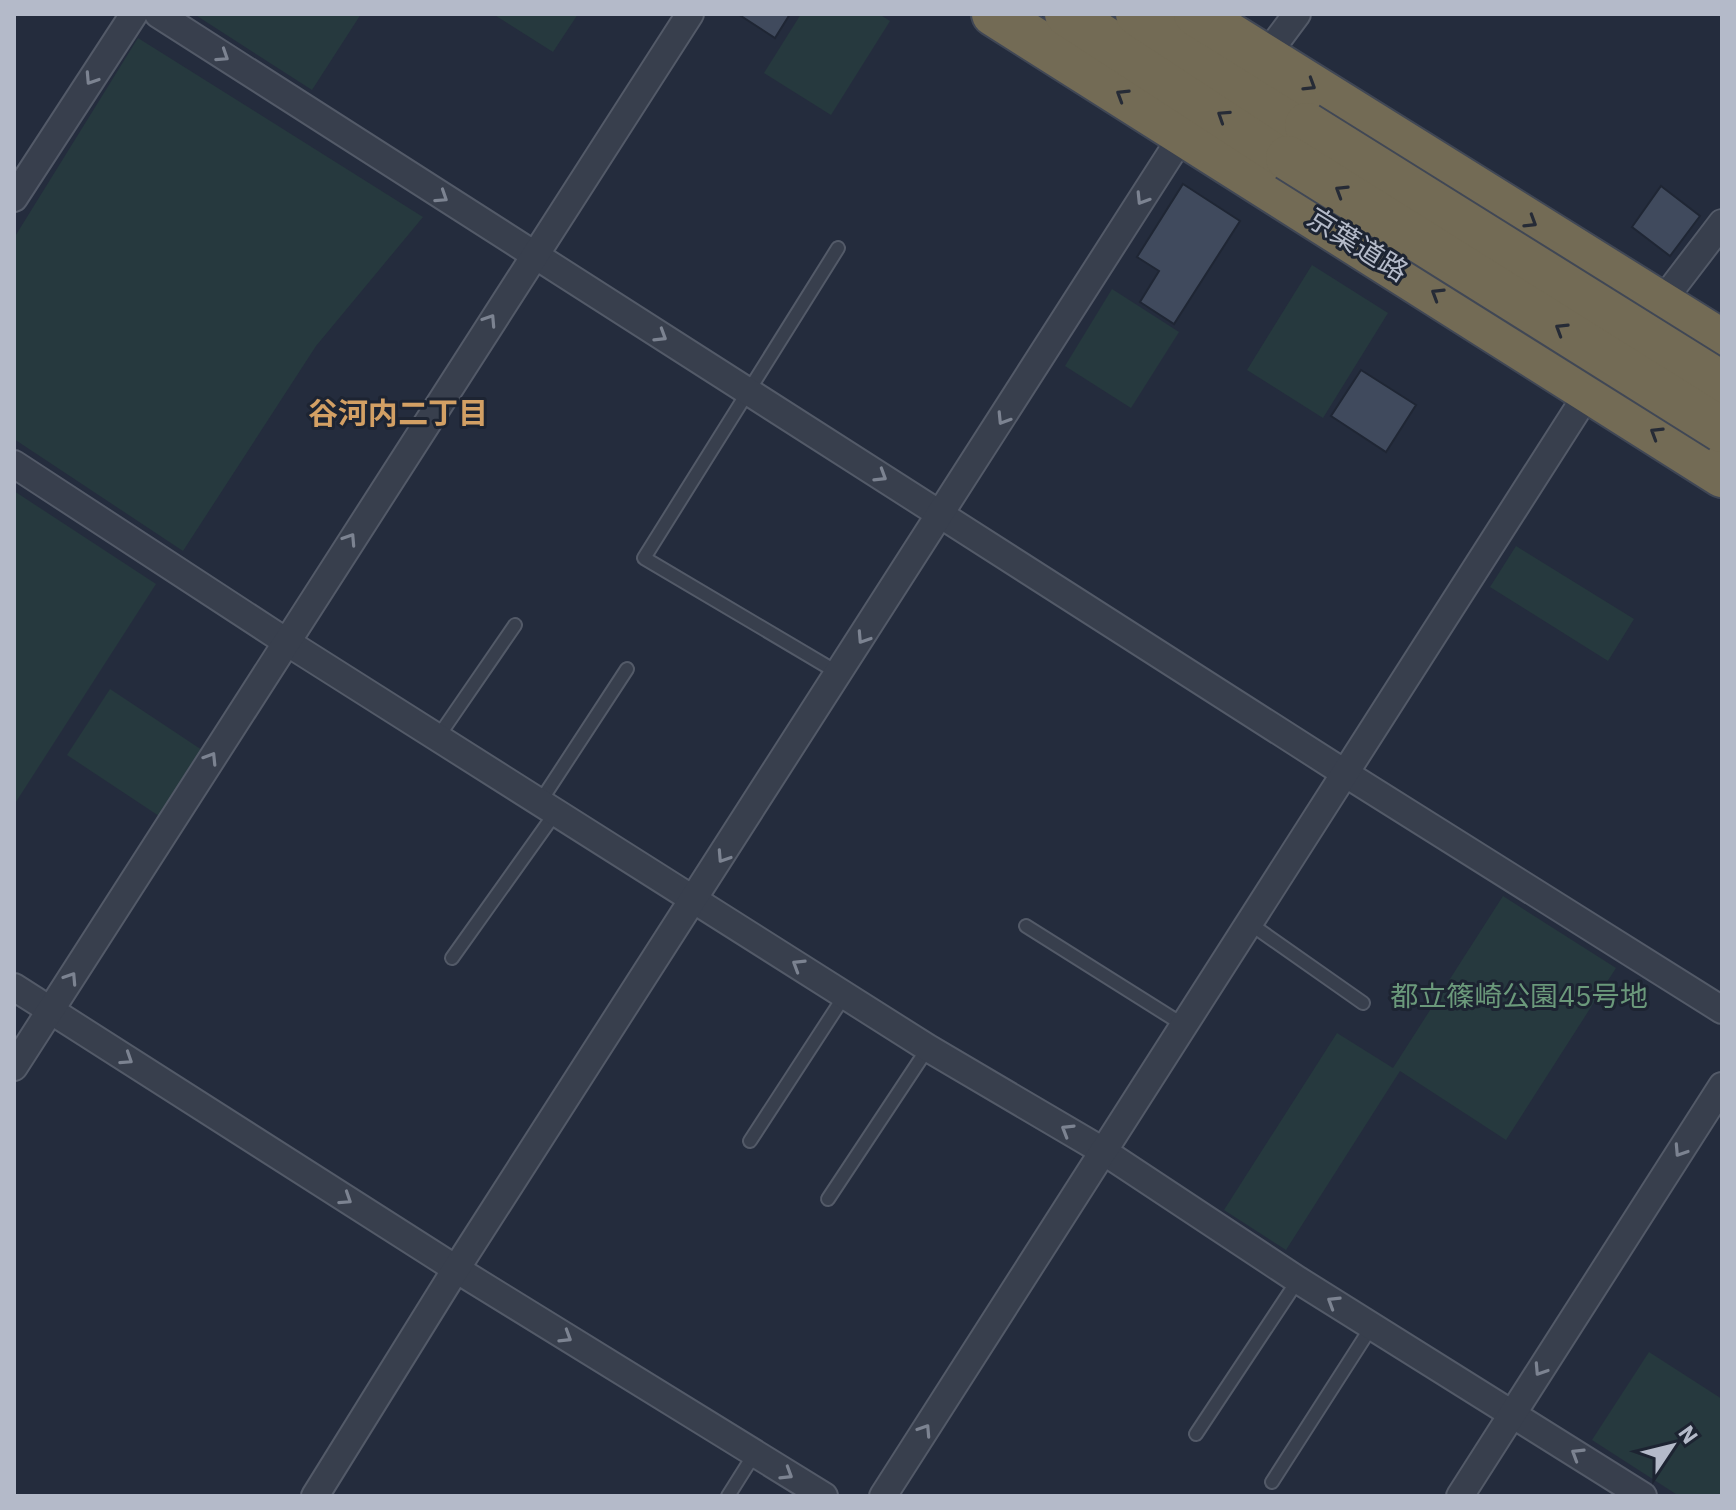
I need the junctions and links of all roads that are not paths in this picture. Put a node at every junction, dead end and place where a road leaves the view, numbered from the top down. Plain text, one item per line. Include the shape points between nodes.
1 (134, 14) edge
2 (158, 14) edge
3 (690, 14) edge
4 (994, 14) edge
5 (1067, 14) edge
6 (1138, 14) edge
7 (1196, 14) edge
8 (1297, 14) edge
9 (1265, 57) junction
10 (1184, 133) junction
11 (1298, 142) junction
12 (14, 198) edge
13 (1722, 223) edge
14 (838, 248) dead end
15 (532, 254) junction
16 (1662, 304) junction
17 (1722, 342) edge
18 (1722, 384) edge
19 (746, 390) junction
20 (1588, 390) junction
21 (1722, 430) edge
22 (14, 464) edge
23 (1722, 475) edge
24 (942, 515) junction
25 (515, 625) dead end
26 (285, 641) junction
27 (627, 669) dead end
28 (840, 674) junction
29 (438, 737) junction
30 (1343, 772) junction
31 (548, 807) junction
32 (695, 900) junction
33 (1249, 923) junction
34 (1026, 926) dead end
35 (452, 958) dead end
36 (14, 987) edge
37 (845, 995) junction
38 (1363, 1003) dead end
39 (50, 1010) junction
40 (1722, 1010) edge
41 (1185, 1026) junction
42 (928, 1048) junction
43 (14, 1067) edge
44 (1722, 1086) edge
45 (750, 1141) dead end
46 (1103, 1151) junction
47 (828, 1199) dead end
48 (456, 1269) junction
49 (1298, 1280) junction
50 (1372, 1326) junction
51 (1512, 1414) junction
52 (1196, 1434) dead end
53 (755, 1453) junction
54 (1272, 1482) dead end
55 (315, 1496) edge
56 (728, 1496) edge
57 (824, 1496) edge
58 (883, 1496) edge
59 (1460, 1496) edge
60 (1643, 1496) edge

1 -> 12 street
2 -> 15 street
3 - 15 street
10 -> 4 highway, 京葉道路
11 -> 5 highway
6 - 11 highway
7 - 9 highway
8 - 9 street
9 -> 16 highway
20 -> 10 highway, 京葉道路
10 -> 24 street
11 - 18 highway, bridge
21 -> 11 highway, 京葉道路, bridge
13 - 16 street
14 - 19 lane
15 -> 19 street
26 -> 15 street
16 - 17 highway
16 - 20 street
19 -> 24 street
19 - 28 lane via 644,558
23 -> 20 highway, 京葉道路
20 - 30 street
22 - 26 street
24 -> 28 street
24 - 30 street
25 - 29 lane
26 - 29 street
39 -> 26 street
27 - 31 lane
28 -> 32 street
29 - 31 street
30 - 33 street
30 - 40 street
31 - 32 street
31 - 35 lane
37 -> 32 street
32 - 48 street
33 - 38 lane
33 - 41 street
34 - 41 lane
36 - 39 street
37 - 42 street
37 - 45 lane
39 - 43 street
39 -> 48 street
41 - 46 street
46 -> 42 street
42 - 47 lane
44 -> 51 street
46 - 49 street
58 -> 46 street
48 -> 53 street
48 - 55 street
50 -> 49 street
49 - 52 lane
50 - 51 street
50 - 54 lane
51 - 59 street
60 -> 51 street
53 - 56 lane
53 -> 57 street

